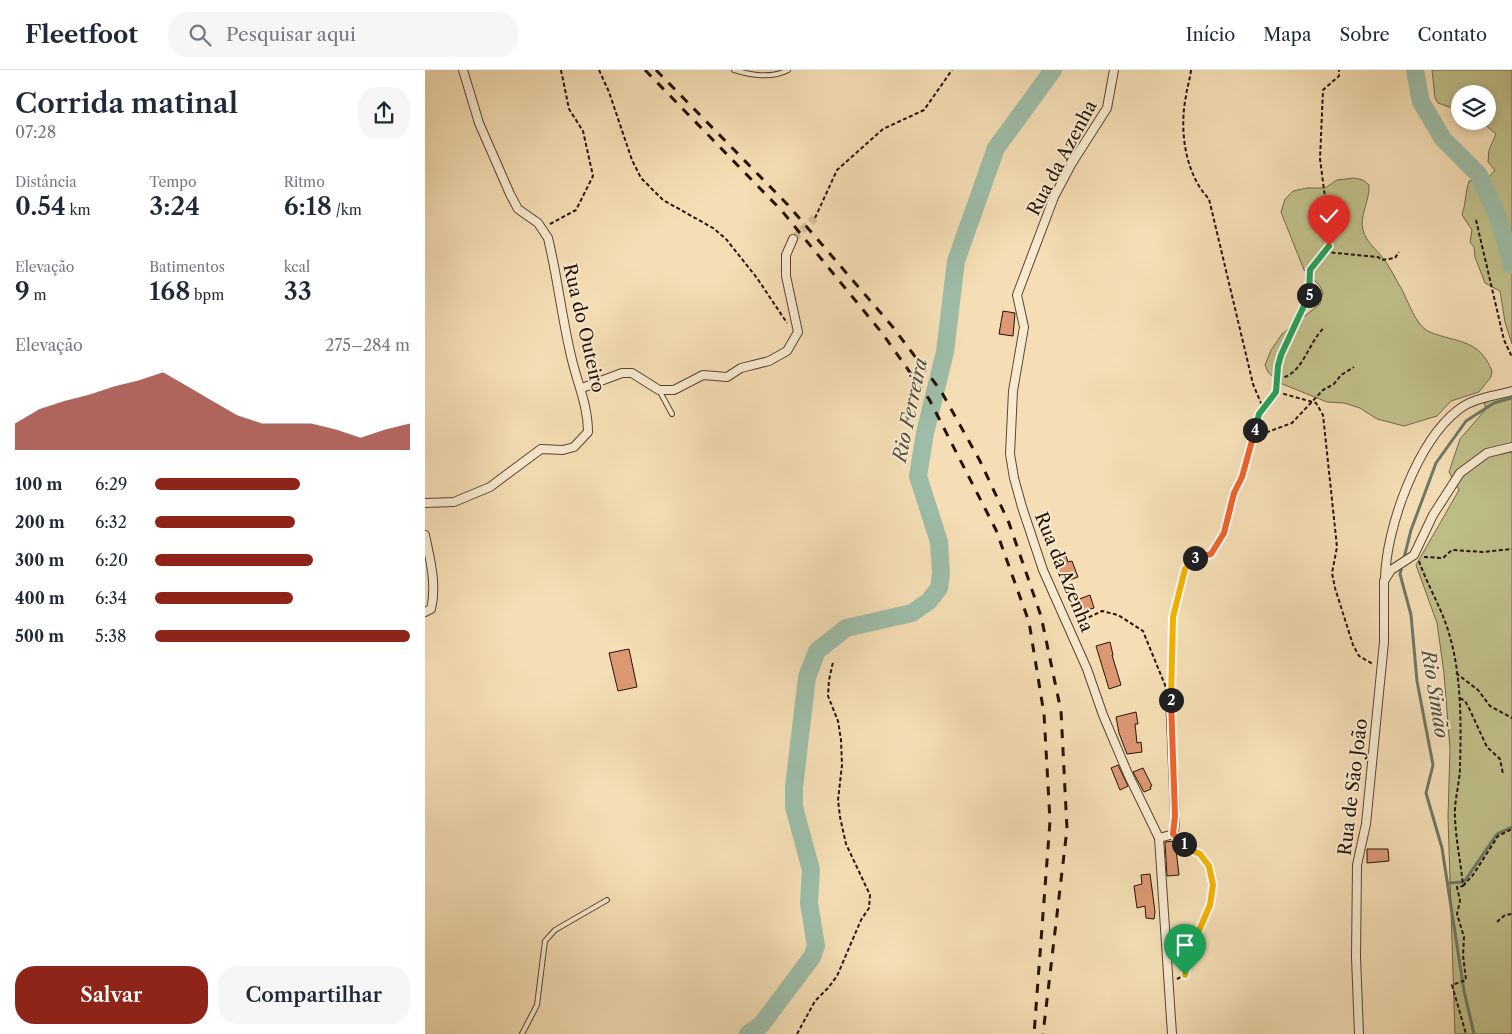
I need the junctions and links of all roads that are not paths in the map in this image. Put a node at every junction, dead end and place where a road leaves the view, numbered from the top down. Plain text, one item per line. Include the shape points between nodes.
1 (463, 70) edge
2 (734, 70) edge
3 (788, 70) edge
4 (1113, 70) edge
5 (793, 239) tunnel mouth
6 (582, 388) junction
7 (659, 390) junction
8 (1512, 391) edge
9 (672, 414) dead end
10 (1512, 447) edge
11 (425, 502) edge
12 (425, 535) edge
13 (1385, 581) junction
14 (428, 611) edge
15 (1170, 696) road end
16 (1159, 838) junction
17 (607, 900) dead end
18 (523, 1034) edge
19 (1172, 1034) edge
20 (1359, 1034) edge

1 - 6 street, Rua do Outeiro via 479,123 509,194 518,209 538,223 548,238 572,362
2 - 3 lane via 751,75 781,74
4 - 16 street, Rua da Azenha via 1107,108 1054,197 1017,295 1024,327 1013,391 1011,454 1014,478 1043,570 1103,715
5 - 7 street via 786,255 786,276 798,332 787,351 769,361 741,368 727,377 703,375 674,390
6 - 7 street via 632,373
6 - 11 street, Rua do Outeiro via 588,432 574,446 563,450 541,449 490,487 454,502
7 - 9 lane
8 - 13 street via 1458,409 1431,440 1397,511 1385,562
10 - 13 street, Rua de São João via 1487,453 1460,473 1433,515 1413,557 1391,570
12 - 14 street via 433,578 433,602
13 - 20 street, Rua de São João via 1385,642 1366,824 1357,865
15 - 16 street via 1175,816 1173,834
16 - 19 street, Rua da Azenha
17 - 18 lane via 555,930 545,942 537,1005

